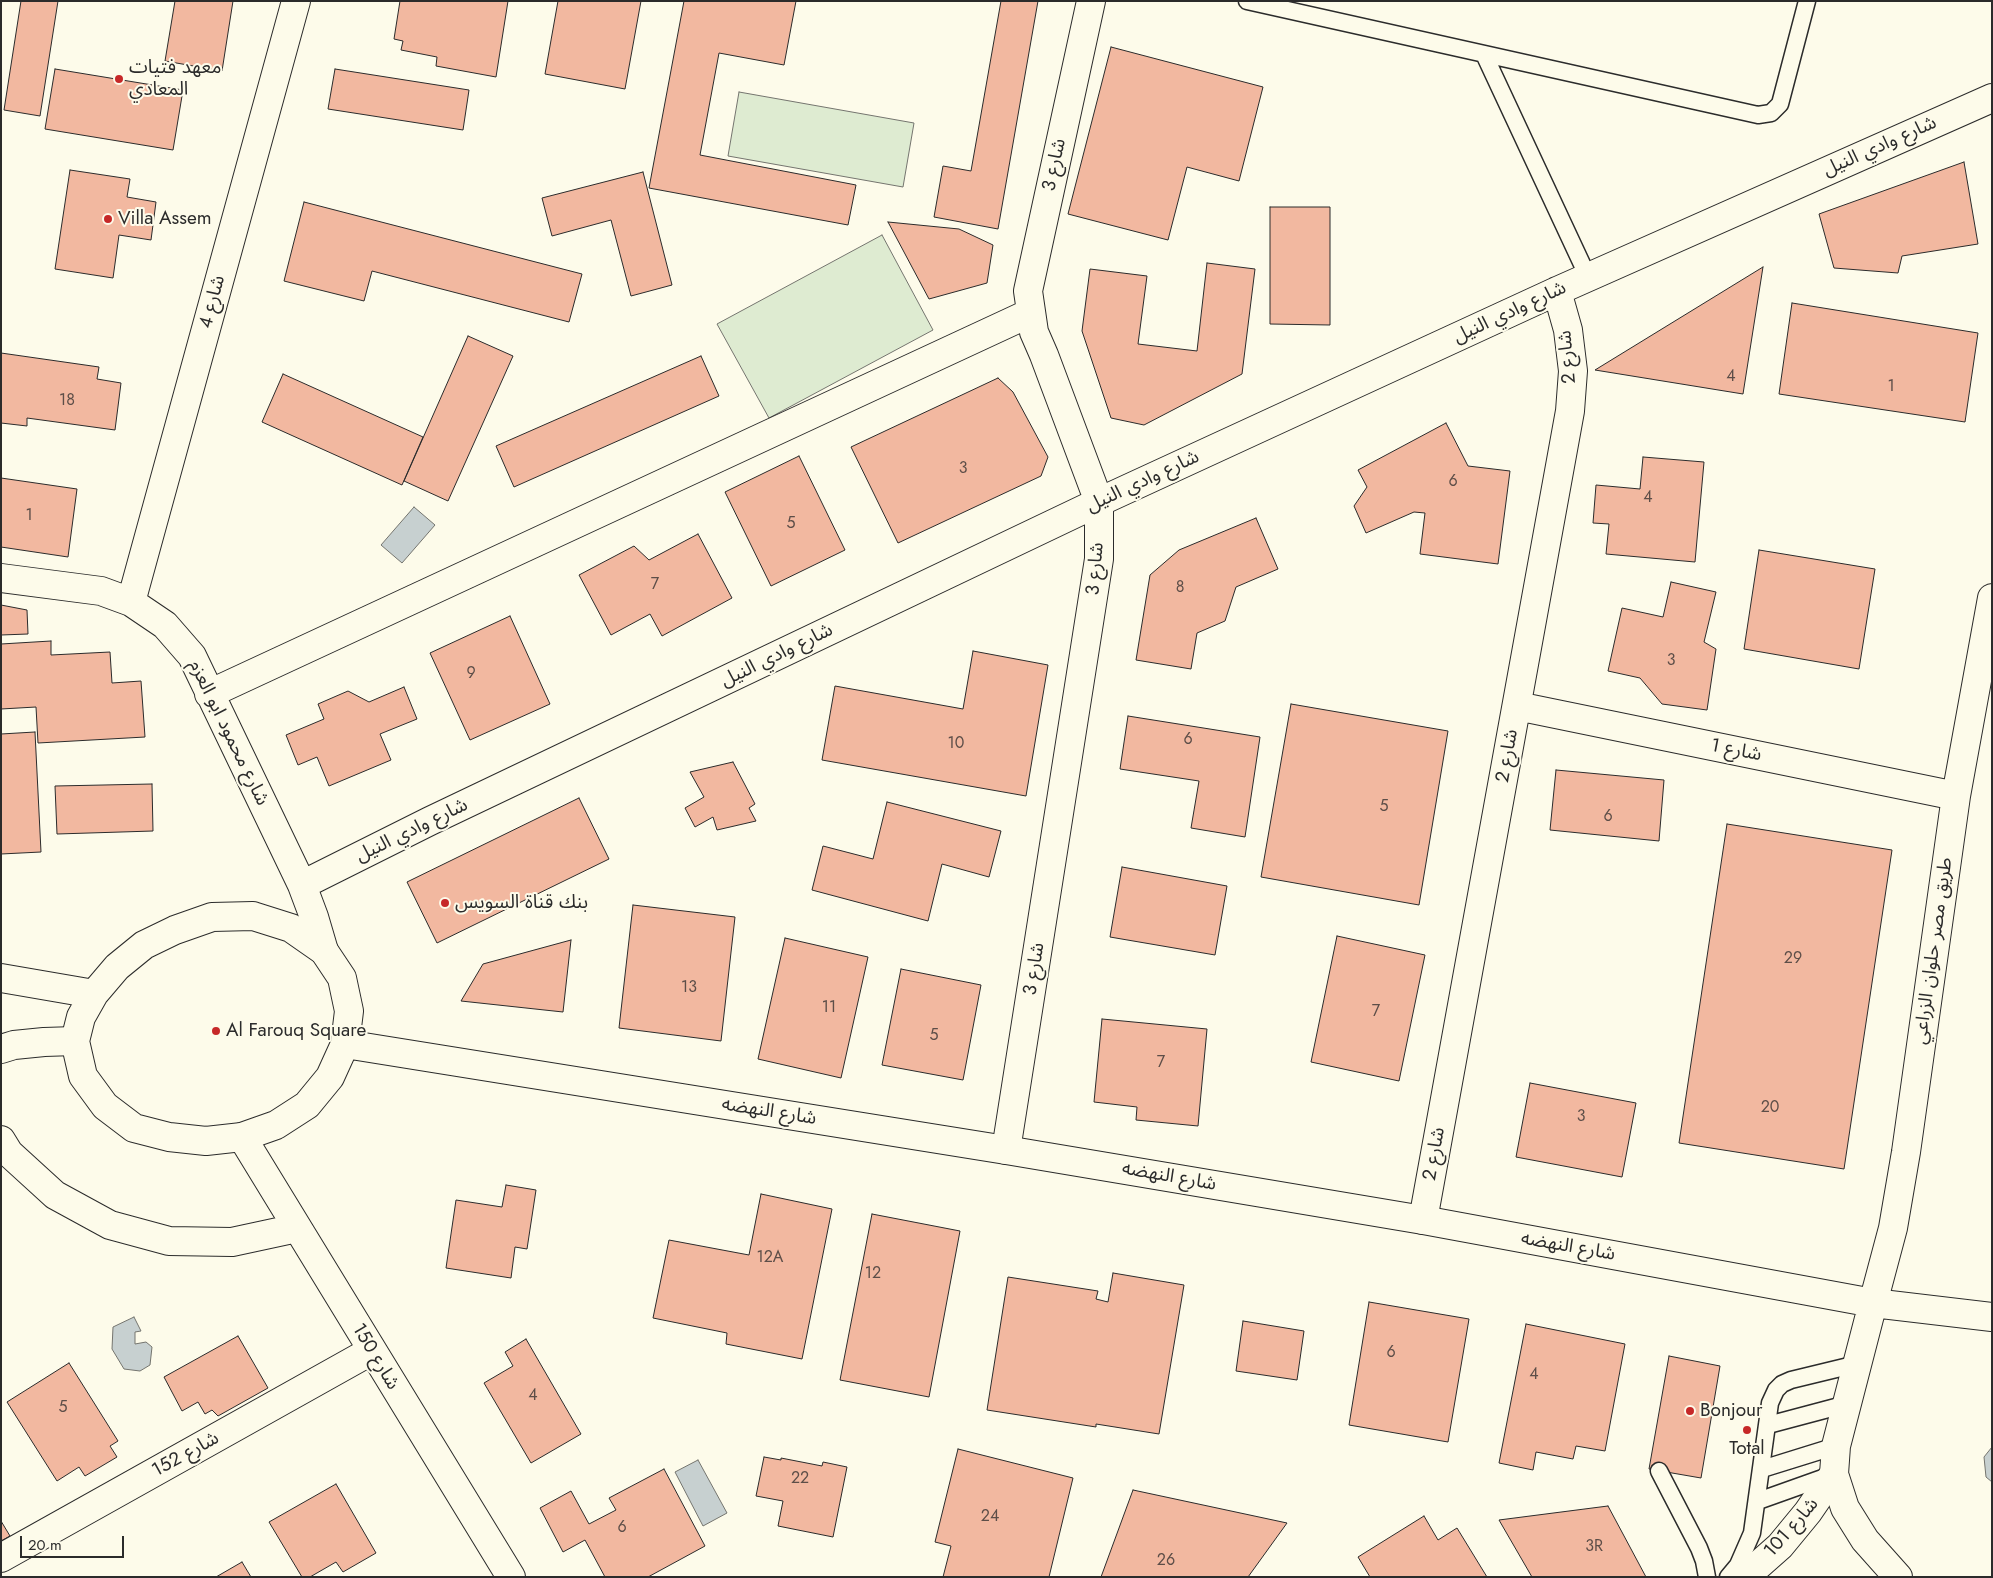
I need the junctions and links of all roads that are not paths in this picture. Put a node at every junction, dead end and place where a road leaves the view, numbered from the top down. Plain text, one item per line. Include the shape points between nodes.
1 (296, 1) edge
2 (1091, 1) edge
3 (1247, 1) edge
4 (1807, 1) edge
5 (1300, 7) edge
6 (1484, 54) junction
7 (1992, 98) edge
8 (1588, 277) junction
9 (1557, 291) junction
10 (1030, 312) junction
11 (1099, 502) junction
12 (1, 578) edge
13 (1992, 598) edge
14 (131, 602) junction
15 (209, 694) junction
16 (1517, 706) junction
17 (1956, 796) junction
18 (302, 885) junction
19 (324, 951) junction
20 (1, 978) edge
21 (94, 994) junction
22 (75, 1041) junction
23 (345, 1044) junction
24 (1, 1049) edge
25 (242, 1137) junction
26 (1, 1140) edge
27 (1006, 1150) junction
28 (1422, 1220) junction
29 (297, 1228) junction
30 (1873, 1303) junction
31 (1992, 1318) edge
32 (371, 1351) junction
33 (1857, 1364) junction
34 (1847, 1404) junction
35 (1768, 1425) junction
36 (1836, 1446) junction
37 (1762, 1469) junction
38 (1659, 1471) dead end
39 (1834, 1474) junction
40 (1758, 1501) junction
41 (1, 1558) edge
42 (511, 1577) edge
43 (1706, 1577) edge
44 (1728, 1577) edge
45 (1745, 1577) edge
46 (1898, 1577) edge

1 - 14 street, شارع 4
2 - 10 street, شارع 3 via 1028,291
3 - 5 lane
4 - 6 lane via 1780,104 1771,113 1758,115
5 - 6 lane
6 - 8 lane
7 - 8 street, شارع وادي النيل
8 - 9 street, شارع وادي النيل
9 - 11 street, شارع وادي النيل
9 - 16 street, شارع 2 via 1568,330 1572,371 1570,412
10 - 11 street, شارع 3 via 1034,332
10 - 15 street
11 - 18 street, شارع وادي النيل
11 - 27 street, شارع 3 via 1096,587
12 - 14 street, شارع محمود ابو العزم via 101,591
13 - 17 street, طريق مصر حلوان الزراعي
14 - 15 street, شارع محمود ابو العزم via 165,625 192,656
15 - 18 street, شارع محمود ابو العزم
16 - 17 street, شارع 1
16 - 28 street, شارع 2
17 - 30 street, طريق مصر حلوان الزراعي via 1906,1152 1893,1228
18 - 19 street, شارع محمود ابو العزم
19 - 21 street via 292,928 253,916 212,917 174,930 144,946 117,967
19 - 23 street via 342,978 349,1011
20 - 21 street
21 - 22 street via 81,1016
22 - 24 street via 14,1045
22 - 25 street via 83,1076 105,1106 134,1128 169,1137 206,1141
23 - 25 street via 330,1077 307,1105 276,1125
23 - 27 street, شارع النهضه
25 - 29 street, شارع 150
26 - 29 street via 9,1153 55,1195 110,1225 169,1241 232,1242
27 - 28 street, شارع النهضه
28 - 30 street, شارع النهضه
29 - 32 street, شارع 150
30 - 31 street, شارع النهضه
30 - 33 street, طريق مصر حلوان الزراعي
32 - 41 street, شارع 152
32 - 42 street, شارع 150
33 - 34 street, طريق مصر حلوان الزراعي
33 - 35 lane via 1782,1384 1772,1396
34 - 35 lane
34 - 36 street, طريق مصر حلوان الزراعي
35 - 37 lane
36 - 37 lane
36 - 39 street, طريق مصر حلوان الزراعي
37 - 40 lane
38 - 43 lane via 1700,1548
39 - 40 lane
39 - 45 street, شارع 101 via 1780,1546
39 - 46 street via 1845,1508 1865,1540
40 - 44 lane via 1748,1545

